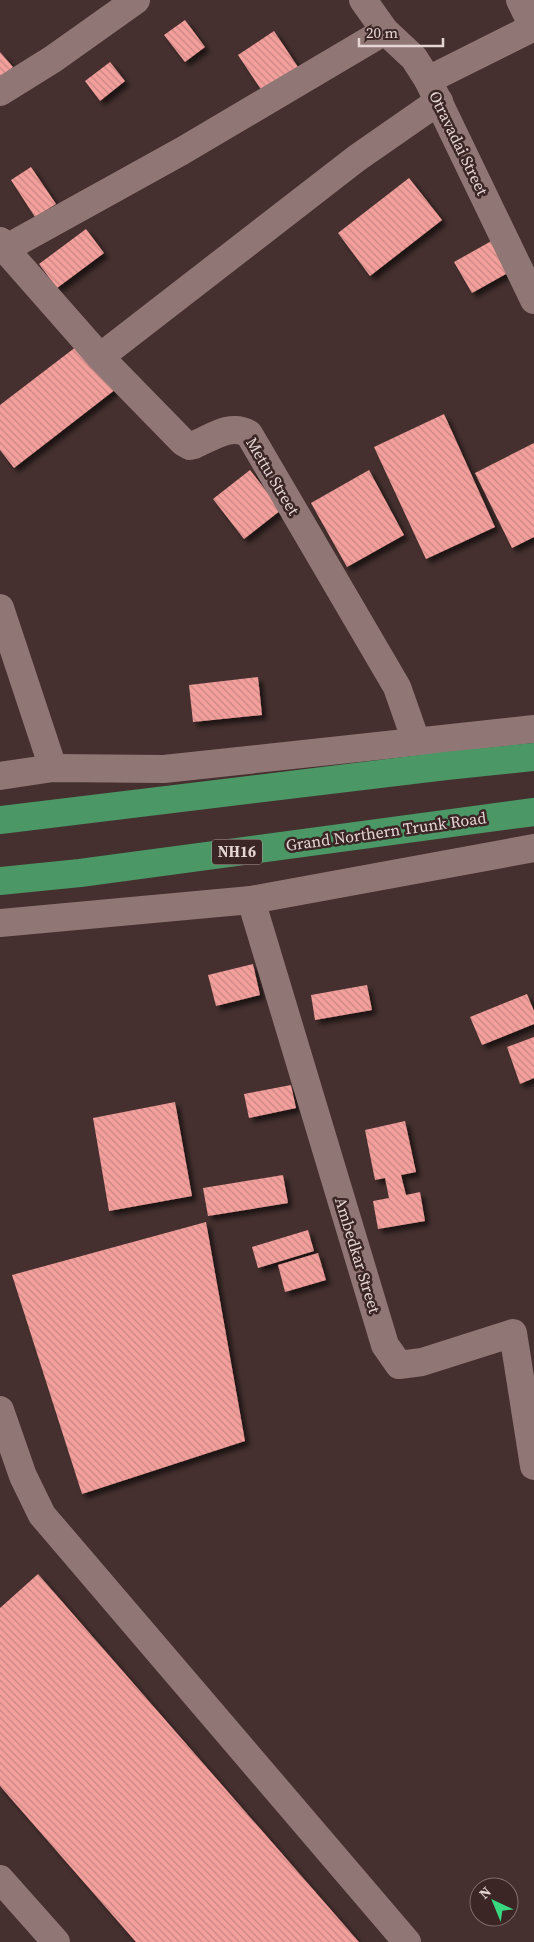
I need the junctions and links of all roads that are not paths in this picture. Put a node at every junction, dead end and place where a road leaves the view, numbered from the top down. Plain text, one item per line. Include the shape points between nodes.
1 (136, 0) edge
2 (363, 0) edge
3 (520, 0) edge
4 (534, 27) edge
5 (385, 31) junction
6 (433, 91) junction
7 (0, 92) edge
8 (2, 245) edge
9 (534, 300) edge
10 (100, 357) junction
11 (0, 608) edge
12 (534, 729) edge
13 (416, 741) junction
14 (534, 757) edge
15 (53, 768) junction
16 (0, 776) edge
17 (534, 812) edge
18 (0, 820) edge
19 (534, 848) edge
20 (0, 881) edge
21 (251, 900) junction
22 (0, 923) edge
23 (0, 1410) edge
24 (534, 1466) edge
25 (1, 1884) edge
26 (56, 1942) edge
27 (407, 1942) edge

1 - 7 street
2 - 5 street, Otravadai Street
3 - 4 street
4 - 6 street
5 - 6 street, Otravadai Street via 414,58
5 - 8 street via 182,150
6 - 9 street, Otravadai Street
6 - 10 street via 357,158
8 - 10 street, Mettu Street
10 - 13 street, Mettu Street via 186,444 194,445 232,429 241,429 249,434 397,687
11 - 15 street
12 - 13 street
13 - 15 street via 164,769
14 - 18 highway
15 - 16 street
17 - 20 highway, Grand Northern Trunk Road / NH16
19 - 21 street
21 - 22 street
21 - 24 street, Ambedkar Street via 385,1345 399,1365 422,1362 513,1333
23 - 27 street via 23,1476 42,1515
25 - 26 street

